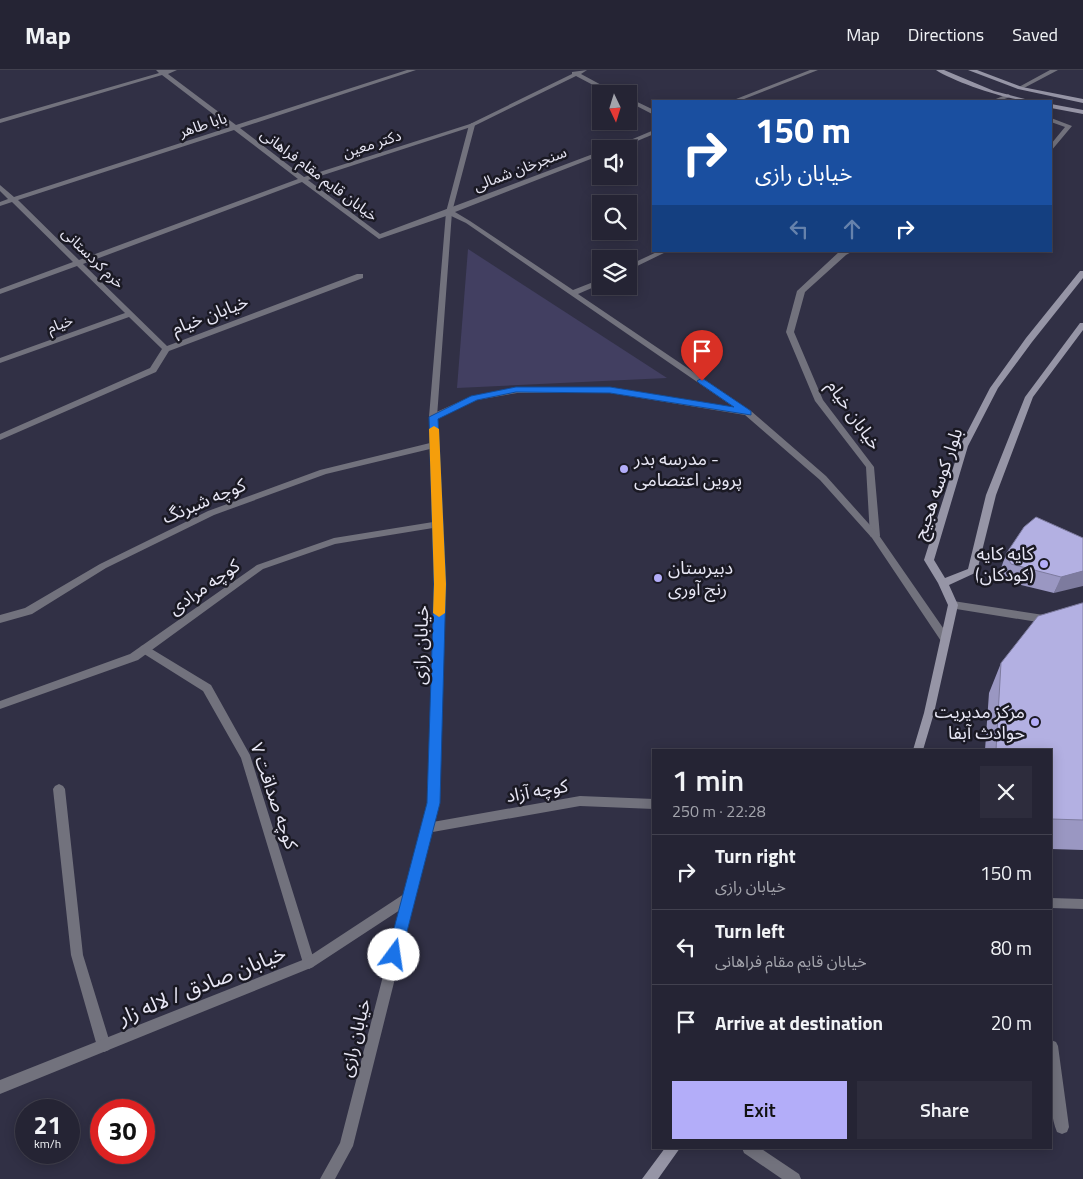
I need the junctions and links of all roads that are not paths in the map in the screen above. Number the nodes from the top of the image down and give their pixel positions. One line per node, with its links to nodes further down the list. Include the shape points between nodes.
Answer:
1 (174, 70): 8 (street)
2 (413, 70): 24 (street, بابا طاهر)
3 (584, 70): 9 (street, دکتر معین)
4 (815, 70): 13 (street)
5 (939, 70): 12 (street)
6 (971, 70): 11 (street)
7 (1056, 70): 11 (street)
8 (161, 72): 22 (street); 24 (street, خیابان قایم مقام فراهانی)
9 (574, 73): 10 (street); 23 (street, دکتر معین)
10 (597, 85)
11 (1020, 88): 16 (street)
12 (1008, 96): 14 (street); 15 (street)
13 (737, 100)
14 (997, 100)
15 (1026, 100)
16 (1083, 101)
17 (638, 105): 19 (street)
18 (1052, 106): 20 (street)
19 (652, 112)
20 (1083, 112)
21 (1052, 120): 27 (street, via 1069,126)
22 (0, 121)
23 (472, 125): 29 (street, دکتر معین); 33 (street, خیابان رازی)
24 (235, 128): 29 (street, خیابان قایم مقام فراهانی); 31 (street, بابا طاهر)
25 (652, 133): 26 (street)
26 (634, 140)
27 (1052, 148)
28 (592, 156): 33 (street, سنجرخان شمالی)
29 (300, 180): 33 (street, خیابان قایم مقام فراهانی, via 379,237); 36 (street, دکتر معین)
30 (0, 186): 31 (street, خرم کردستانی)
31 (14, 200): 32 (street, بابا طاهر); 36 (street, خرم کردستانی)
32 (0, 204)
33 (449, 212): 42 (street); 48 (street, خیابان رازی)
34 (663, 252): 37 (street)
35 (846, 252): 52 (street, خیابان خیام, via 801,290 790,332 820,400 870,467)
36 (78, 263): 41 (street, دکتر معین); 43 (street, خرم کردستانی)
37 (637, 264)
38 (1083, 273): 53 (street, بلوار کوسه هجیج, via 994,388 964,446 929,560)
39 (360, 276): 45 (street, خیابان خیام)
40 (592, 284): 42 (street)
41 (0, 292)
42 (573, 293): 47 (street)
43 (130, 314): 45 (street, خرم کردستانی); 46 (street, خیام)
44 (1083, 325): 53 (street, via 1029,397 991,495 972,571)
45 (166, 349): 49 (street, خیابان خیام, via 153,370)
46 (0, 361)
47 (748, 413): 48 (street, via 610,390 516,390 475,398); 52 (street, via 823,478)
48 (433, 417): 50 (street, خیابان رازی)
49 (0, 437)
50 (434, 445): 51 (street, خیابان رازی); 55 (street, کوچه شبرنگ, via 323,472 211,513 103,566 28,612)
51 (438, 524): 58 (street, کوچه مرادی, via 334,541 260,567); 63 (street, خیابان رازی, via 440,584 433,803)
52 (875, 536): 57 (street)
53 (943, 583): 54 (street, بلوار کوسه هجیج)
54 (953, 605): 56 (street); 57 (street)
55 (0, 619)
56 (1064, 622)
57 (945, 638): 60 (street)
58 (145, 649): 59 (street, کوچه مرادی, via 134,657); 67 (street, کوچه صداقت ۷, via 207,688 246,758)
59 (0, 705)
60 (918, 749)
61 (59, 788): 68 (street, via 77,955)
62 (652, 804): 63 (street, کوچه آزاد, via 580,801)
63 (426, 828): 64 (street, خیابان رازی)
64 (409, 898): 67 (street, خیابان صادق / لاله زار); 74 (street, خیابان رازی, via 346,1146)
65 (1052, 903): 66 (street)
66 (1083, 904)
67 (309, 963): 68 (street, خیابان صادق / لاله زار)
68 (104, 1046): 70 (street, خیابان صادق / لاله زار)
69 (1052, 1053): 71 (street)
70 (0, 1087)
71 (1062, 1127)
72 (672, 1149): 75 (street)
73 (750, 1149): 76 (street)
74 (328, 1179)
75 (649, 1179)
76 (794, 1179)

